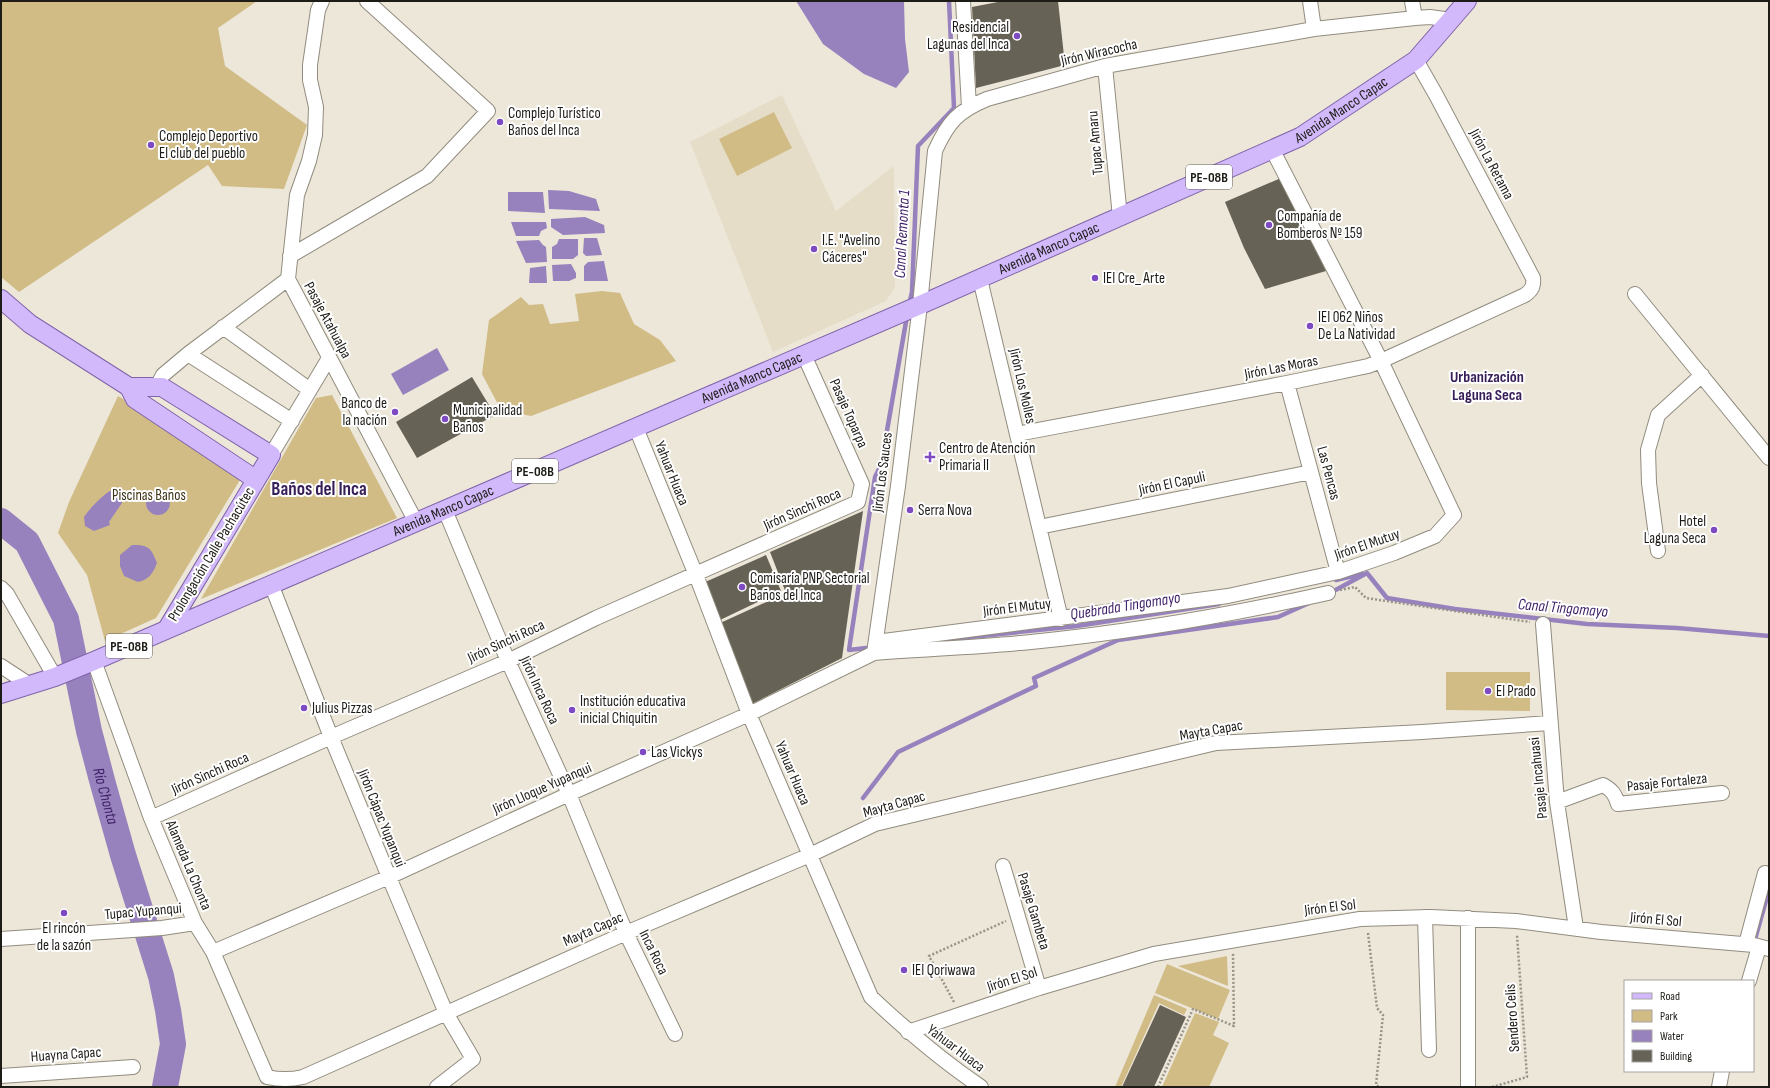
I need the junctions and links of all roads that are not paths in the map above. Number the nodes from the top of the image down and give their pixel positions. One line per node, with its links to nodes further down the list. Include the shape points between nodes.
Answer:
1 (322, 1): 15 (street, Pasaje Atahualpa, via 318,10 310,65 310,80 316,107 315,135 297,195)
2 (368, 1): 15 (street, via 488,111 427,176)
3 (962, 1): 12 (street)
4 (1310, 1): 9 (street)
5 (1412, 1): 7 (street)
6 (1467, 1): 8 (main road, Avenida Manco Capac / PE-08B)
7 (1415, 18): 8 (street, Jirón Wiracocha); 9 (street, Jirón Wiracocha)
8 (1451, 20): 10 (main road, Avenida Manco Capac / PE-08B)
9 (1314, 29): 11 (street, Jirón Wiracocha)
10 (1416, 60): 13 (main road, Avenida Manco Capac / PE-08B, via 1300,136); 18 (street, Jirón La Retama, via 1533,278)
11 (1105, 66): 12 (street, Jirón Wiracocha, via 987,99); 14 (street, Tupac Amaru)
12 (969, 107): 21 (street, Jirón Wiracocha, via 953,120 943,133 935,151)
13 (1272, 149): 14 (main road, Avenida Manco Capac / PE-08B); 26 (street, Jirón El Mutuy)
14 (1120, 217): 16 (main road, Avenida Manco Capac / PE-08B)
15 (290, 256): 17 (street, Pasaje Atahualpa)
16 (980, 278): 21 (main road, Avenida Manco Capac / PE-08B); 34 (street, Jirón Los Molles)
17 (288, 280): 22 (street); 25 (street, Pasaje Atahualpa)
18 (1534, 285): 26 (street, Jirón Las Moras, via 1525,295)
19 (1635, 294): 27 (street)
20 (1, 299): 30 (main road, Prolongación Calle Pachacútec, via 30,324)
21 (912, 309): 24 (main road, Avenida Manco Capac / PE-08B); 52 (street, Jirón Los Sauces, via 898,486)
22 (223, 327): 23 (street); 31 (street)
23 (188, 354): 29 (street, via 163,375); 32 (street)
24 (804, 355): 33 (main road, Avenida Manco Capac / PE-08B); 39 (street, Pasaje Toparpa)
25 (329, 358): 31 (street); 41 (street, Pasaje Atahualpa)
26 (1381, 362): 28 (street, Jirón Las Moras); 44 (street, Jirón El Mutuy, via 1454,516 1435,536)
27 (1702, 375): 36 (street); 43 (street, via 1658,415 1648,450 1649,483)
28 (1287, 383): 34 (street, Jirón Las Moras); 37 (street, Las Pencas)
29 (157, 386): 30 (main road); 35 (main road, via 166,389)
30 (129, 387): 38 (main road, Prolongación Calle Pachacútec, via 135,399)
31 (310, 390): 32 (street)
32 (292, 421): 35 (street)
33 (636, 428): 40 (main road, Avenida Manco Capac / PE-08B); 45 (street, Yahuar Huaca)
34 (1017, 434): 42 (street, Jirón Los Molles)
35 (271, 455): 38 (main road, Prolongación Calle Pachacútec)
36 (1769, 458)
37 (1311, 472): 42 (street, Jirón El Capuli); 44 (street, Las Pencas)
38 (255, 479): 51 (main road, Prolongación Calle Pachacútec)
39 (862, 484): 45 (street, Jirón Sinchi Roca, via 858,502)
40 (445, 510): 41 (main road, Avenida Manco Capac / PE-08B); 54 (street, Jirón Inca Roca)
41 (416, 522): 46 (main road, Avenida Manco Capac / PE-08B)
42 (1039, 527): 49 (street, Jirón Los Molles)
43 (1658, 551)
44 (1338, 572): 49 (street, Jirón El Mutuy, via 1228,596)
45 (696, 575): 54 (street, Jirón Sinchi Roca, via 596,618); 59 (street, Yahuar Huaca)
46 (271, 584): 51 (main road, Avenida Manco Capac / PE-08B); 61 (street, Jirón Cápac Yupanqui)
47 (1, 588): 56 (street)
48 (1328, 593): 52 (street, via 1190,621 1032,642)
49 (1062, 619): 52 (street, Jirón El Mutuy)
50 (1543, 624): 60 (street, Pasaje Incahuasi)
51 (167, 629): 53 (main road, Avenida Manco Capac / PE-08B)
52 (875, 647): 59 (street, Jirón Lloque Yupanqui)
53 (92, 661): 56 (main road, Avenida Manco Capac / PE-08B); 65 (street, Alameda La Chonta)
54 (508, 661): 61 (street, Jirón Sinchi Roca); 63 (street, Jirón Inca Roca)
55 (1, 666): 57 (street)
56 (56, 677): 57 (main road, Avenida Manco Capac / PE-08B)
57 (30, 685): 58 (main road, Avenida Manco Capac / PE-08B)
58 (1, 694)
59 (749, 714): 63 (street, Jirón Lloque Yupanqui); 66 (street, Yahuar Huaca)
60 (1550, 723): 64 (street, Pasaje Incahuasi); 66 (street, Mayta Capac, via 1216,744 875,824)
61 (331, 737): 65 (street, Jirón Sinchi Roca); 69 (street, Jirón Cápac Yupanqui)
62 (1722, 793): 64 (street, Pasaje Fortaleza, via 1618,804 1616,796 1603,785)
63 (569, 794): 69 (street, Jirón Lloque Yupanqui); 74 (street, Inca Roca)
64 (1557, 802): 73 (street, Pasaje Incahuasi)
65 (151, 818): 72 (street, Alameda La Chonta)
66 (810, 855): 74 (street, Mayta Capac); 81 (street, Yahuar Huaca, via 871,997)
67 (1003, 866): 79 (street, Pasaje Gambeta)
68 (1765, 873): 76 (street)
69 (388, 877): 77 (street, Jirón Lloque Yupanqui); 80 (street, Jirón Cápac Yupanqui)
70 (1425, 917): 71 (street, Jirón El Sol); 79 (street, Jirón El Sol, via 1360,919 1154,954); 83 (street)
71 (1468, 918): 73 (street, Jirón El Sol); 90 (street)
72 (195, 923): 75 (street, Tupac Yupanqui, via 162,928); 77 (street, Alameda La Chonta)
73 (1576, 928): 76 (street, Jirón El Sol)
74 (626, 933): 80 (street, Mayta Capac); 82 (street, Inca Roca)
75 (1, 938)
76 (1758, 947): 78 (street)
77 (213, 952): 87 (street, Alameda La Chonta)
78 (1749, 980)
79 (1039, 988): 81 (street, Jirón El Sol)
80 (446, 1013): 87 (street, Mayta Capac, via 303,1077 292,1080); 88 (street, Jirón Cápac Yupanqui, via 473,1059)
81 (908, 1032): 89 (street, Yahuar Huaca, via 951,1067)
82 (675, 1034)
83 (1429, 1050)
84 (133, 1067): 86 (street, Huayna Capac)
85 (1722, 1072): 91 (street)
86 (1, 1076)
87 (267, 1077)
88 (437, 1087)
89 (981, 1087)
90 (1468, 1087)
91 (1720, 1087)

